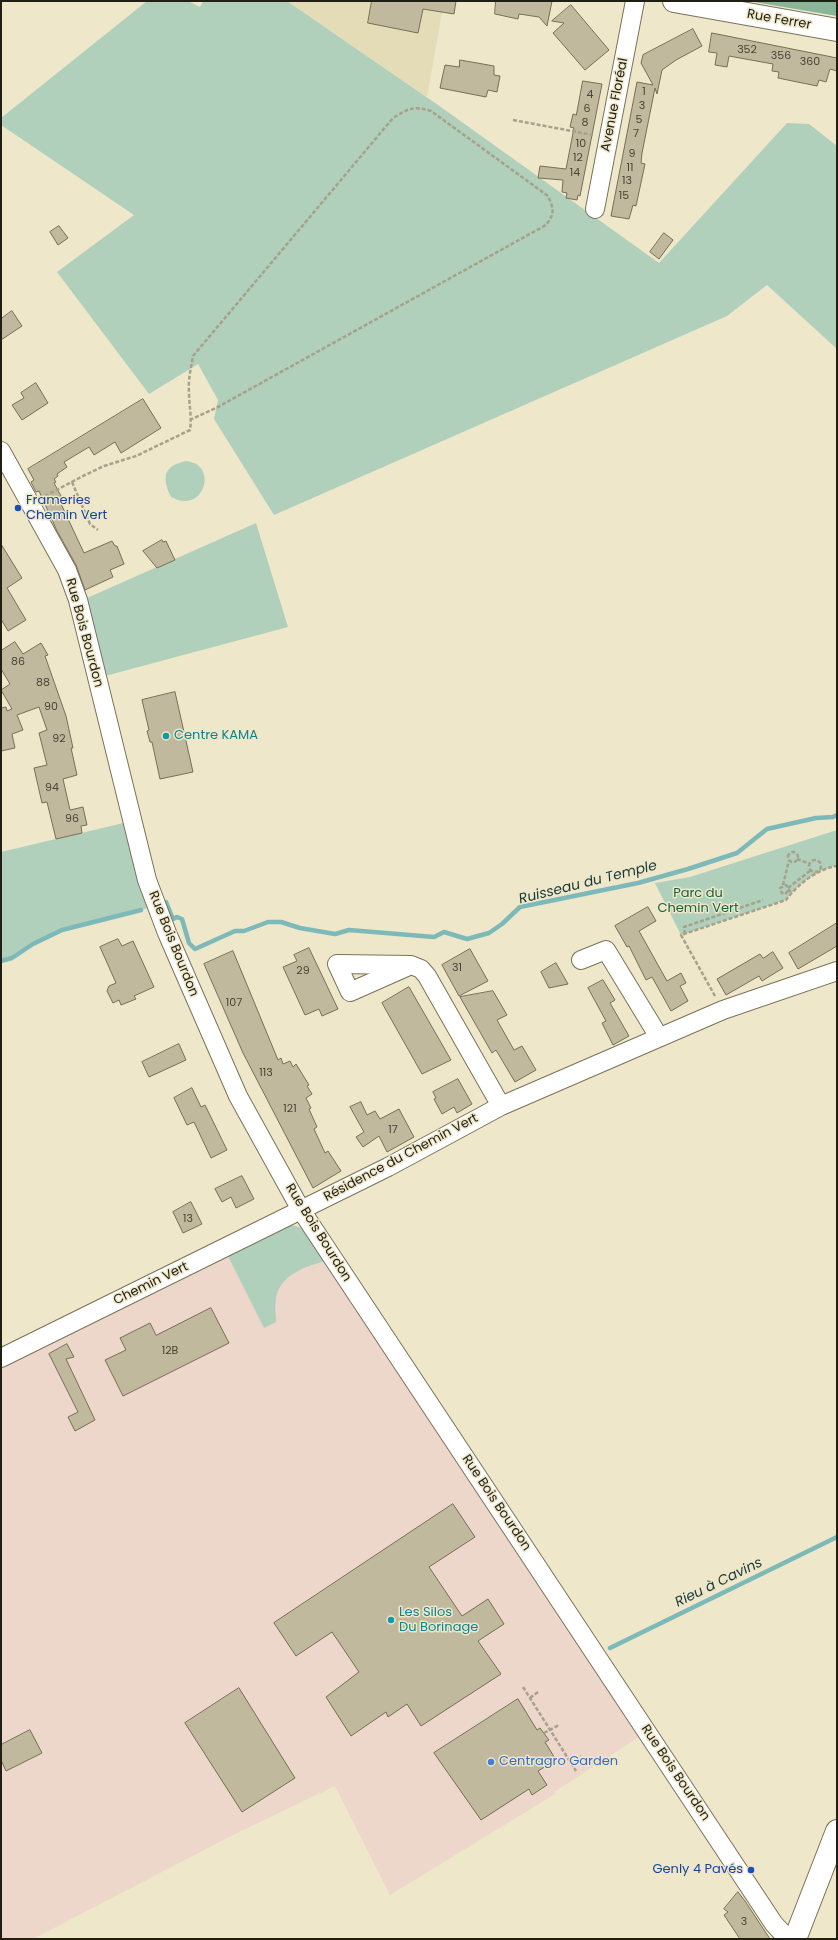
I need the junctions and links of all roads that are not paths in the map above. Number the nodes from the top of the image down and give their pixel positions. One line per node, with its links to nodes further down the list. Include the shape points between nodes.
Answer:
1 (636, 1): 4 (street, Avenue Floréal)
2 (674, 1): 3 (main road, Rue Ferrer)
3 (837, 30)
4 (595, 209)
5 (1, 451): 11 (street, Rue Bois Bourdon, via 67,570 78,600 146,880 238,1096)
6 (581, 960): 9 (street, via 606,950)
7 (411, 965): 10 (street, via 427,976)
8 (837, 970): 9 (street, Résidence du Chemin Vert, via 723,1010)
9 (660, 1037): 10 (street, Résidence du Chemin Vert)
10 (501, 1106): 11 (street, Résidence du Chemin Vert)
11 (301, 1210): 12 (street, Chemin Vert); 14 (street, Rue Bois Bourdon, via 774,1924)
12 (1, 1358)
13 (837, 1831): 15 (main road)
14 (788, 1939)
15 (795, 1939)

